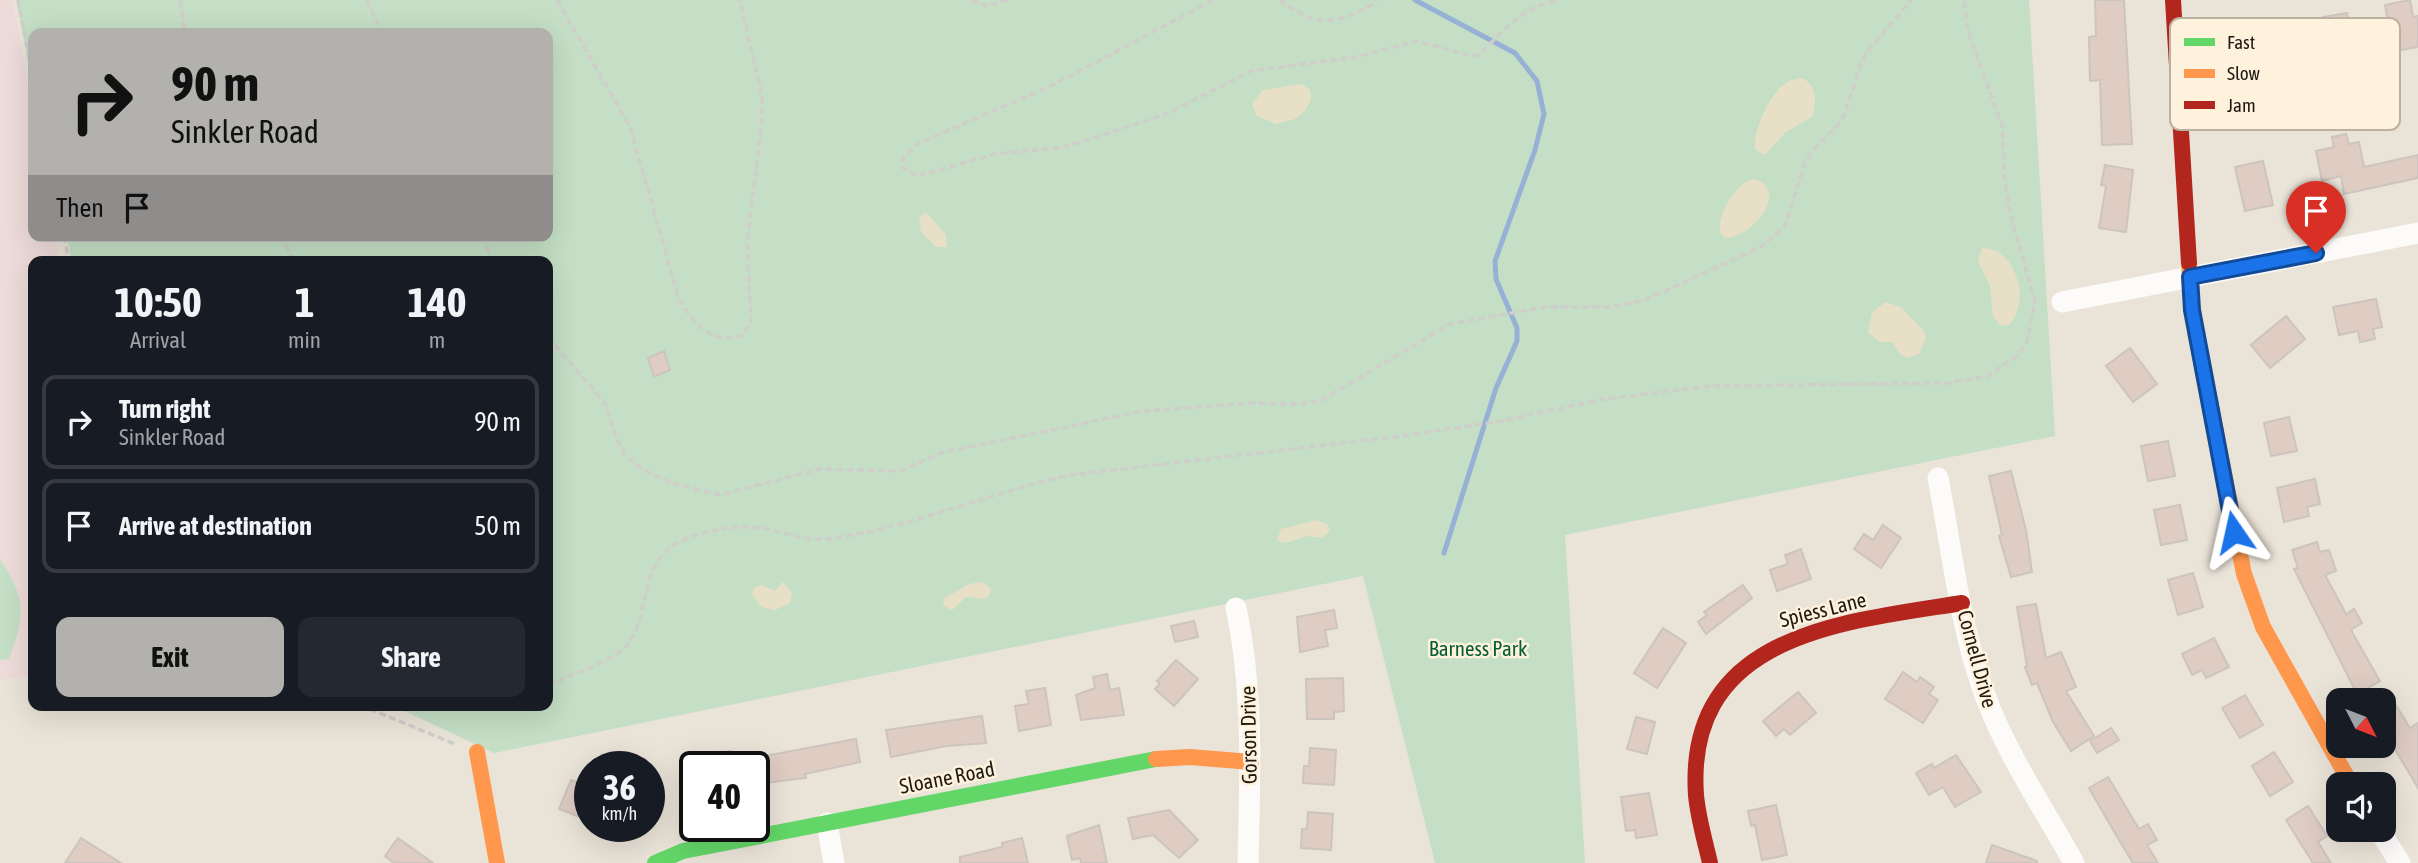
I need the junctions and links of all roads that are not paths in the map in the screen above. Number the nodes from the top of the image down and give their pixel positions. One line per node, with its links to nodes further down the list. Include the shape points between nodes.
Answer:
1 (2173, 0): 2 (street)
2 (2174, 18)
3 (2181, 130): 5 (street)
4 (2418, 233): 5 (street)
5 (2190, 277): 6 (street); 12 (street, via 2199,349 2248,587 2275,652)
6 (2062, 302)
7 (1938, 478): 8 (street, Cornell Drive)
8 (1962, 603): 19 (street, Spiess Lane, via 1804,632 1762,651 1734,676 1708,715 1696,760 1698,811); 20 (street, Cornell Drive, via 1993,717)
9 (1236, 608): 11 (street, Gorson Drive, via 1249,676)
10 (477, 751): 15 (street)
11 (1251, 762): 13 (street, Sloane Road, via 1191,757 1153,760); 18 (street, Gorson Drive)
12 (2344, 772)
13 (827, 822): 16 (street, Sloane Road, via 683,851); 17 (street)
14 (2387, 842): 21 (street)
15 (497, 863)
16 (655, 863)
17 (834, 863)
18 (1248, 863)
19 (1710, 863)
20 (2074, 863)
21 (2400, 863)

